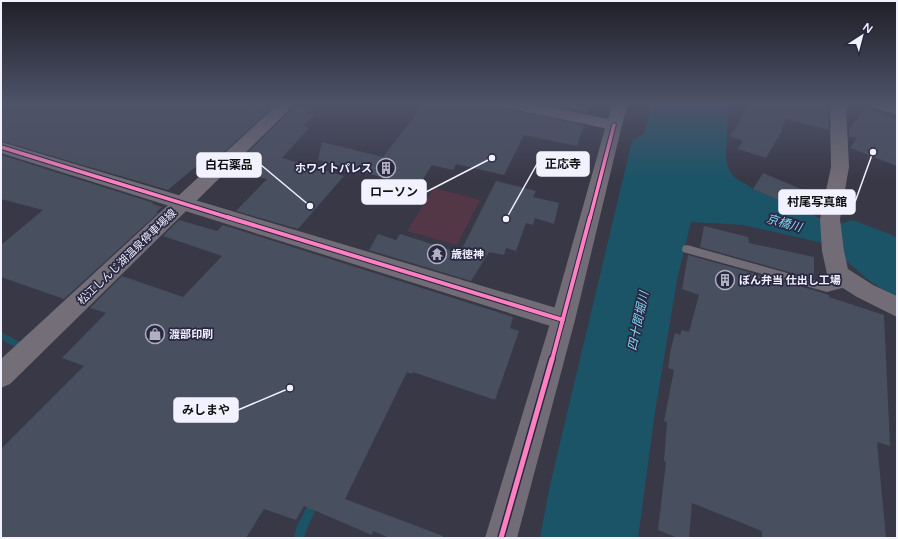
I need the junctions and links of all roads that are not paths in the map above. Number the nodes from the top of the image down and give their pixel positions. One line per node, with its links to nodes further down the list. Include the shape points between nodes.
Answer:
1 (261, 129): 5 (main road, 松江しんじ湖温泉停車場線)
2 (613, 129): 9 (street)
3 (839, 129): 7 (street, via 840,167 830,220 838,274)
4 (1, 146): 5 (street)
5 (183, 203): 9 (street); 10 (main road, 松江しんじ湖温泉停車場線)
6 (687, 249): 7 (lane, via 827,288)
7 (849, 282): 8 (street)
8 (897, 307)
9 (562, 320): 11 (street)
10 (1, 376)
11 (501, 538)

